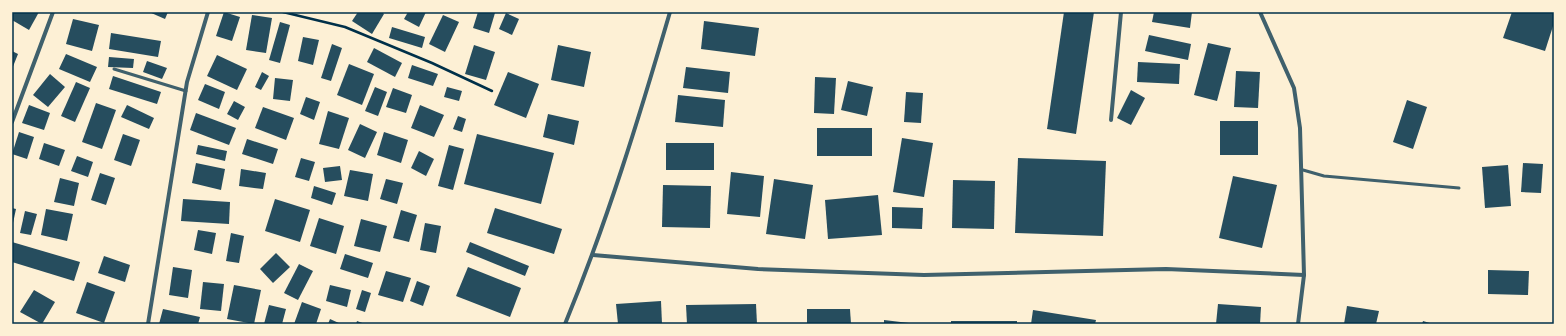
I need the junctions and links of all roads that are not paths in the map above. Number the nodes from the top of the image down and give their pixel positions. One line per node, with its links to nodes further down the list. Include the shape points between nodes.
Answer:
1 (53, 12): 9 (street)
2 (208, 12): 7 (street)
3 (670, 12): 12 (street, via 641,111)
4 (1122, 12): 8 (street)
5 (1260, 12): 10 (street, via 1294,88)
6 (114, 69): 7 (lane)
7 (186, 91): 14 (street)
8 (1111, 120)
9 (12, 122)
10 (1303, 170): 11 (lane, via 1324,176); 13 (street)
11 (1459, 188)
12 (593, 255): 13 (street, via 758,269 924,275 1166,269); 15 (street)
13 (1304, 275): 16 (street)
14 (148, 324)
15 (565, 324)
16 (1298, 324)

